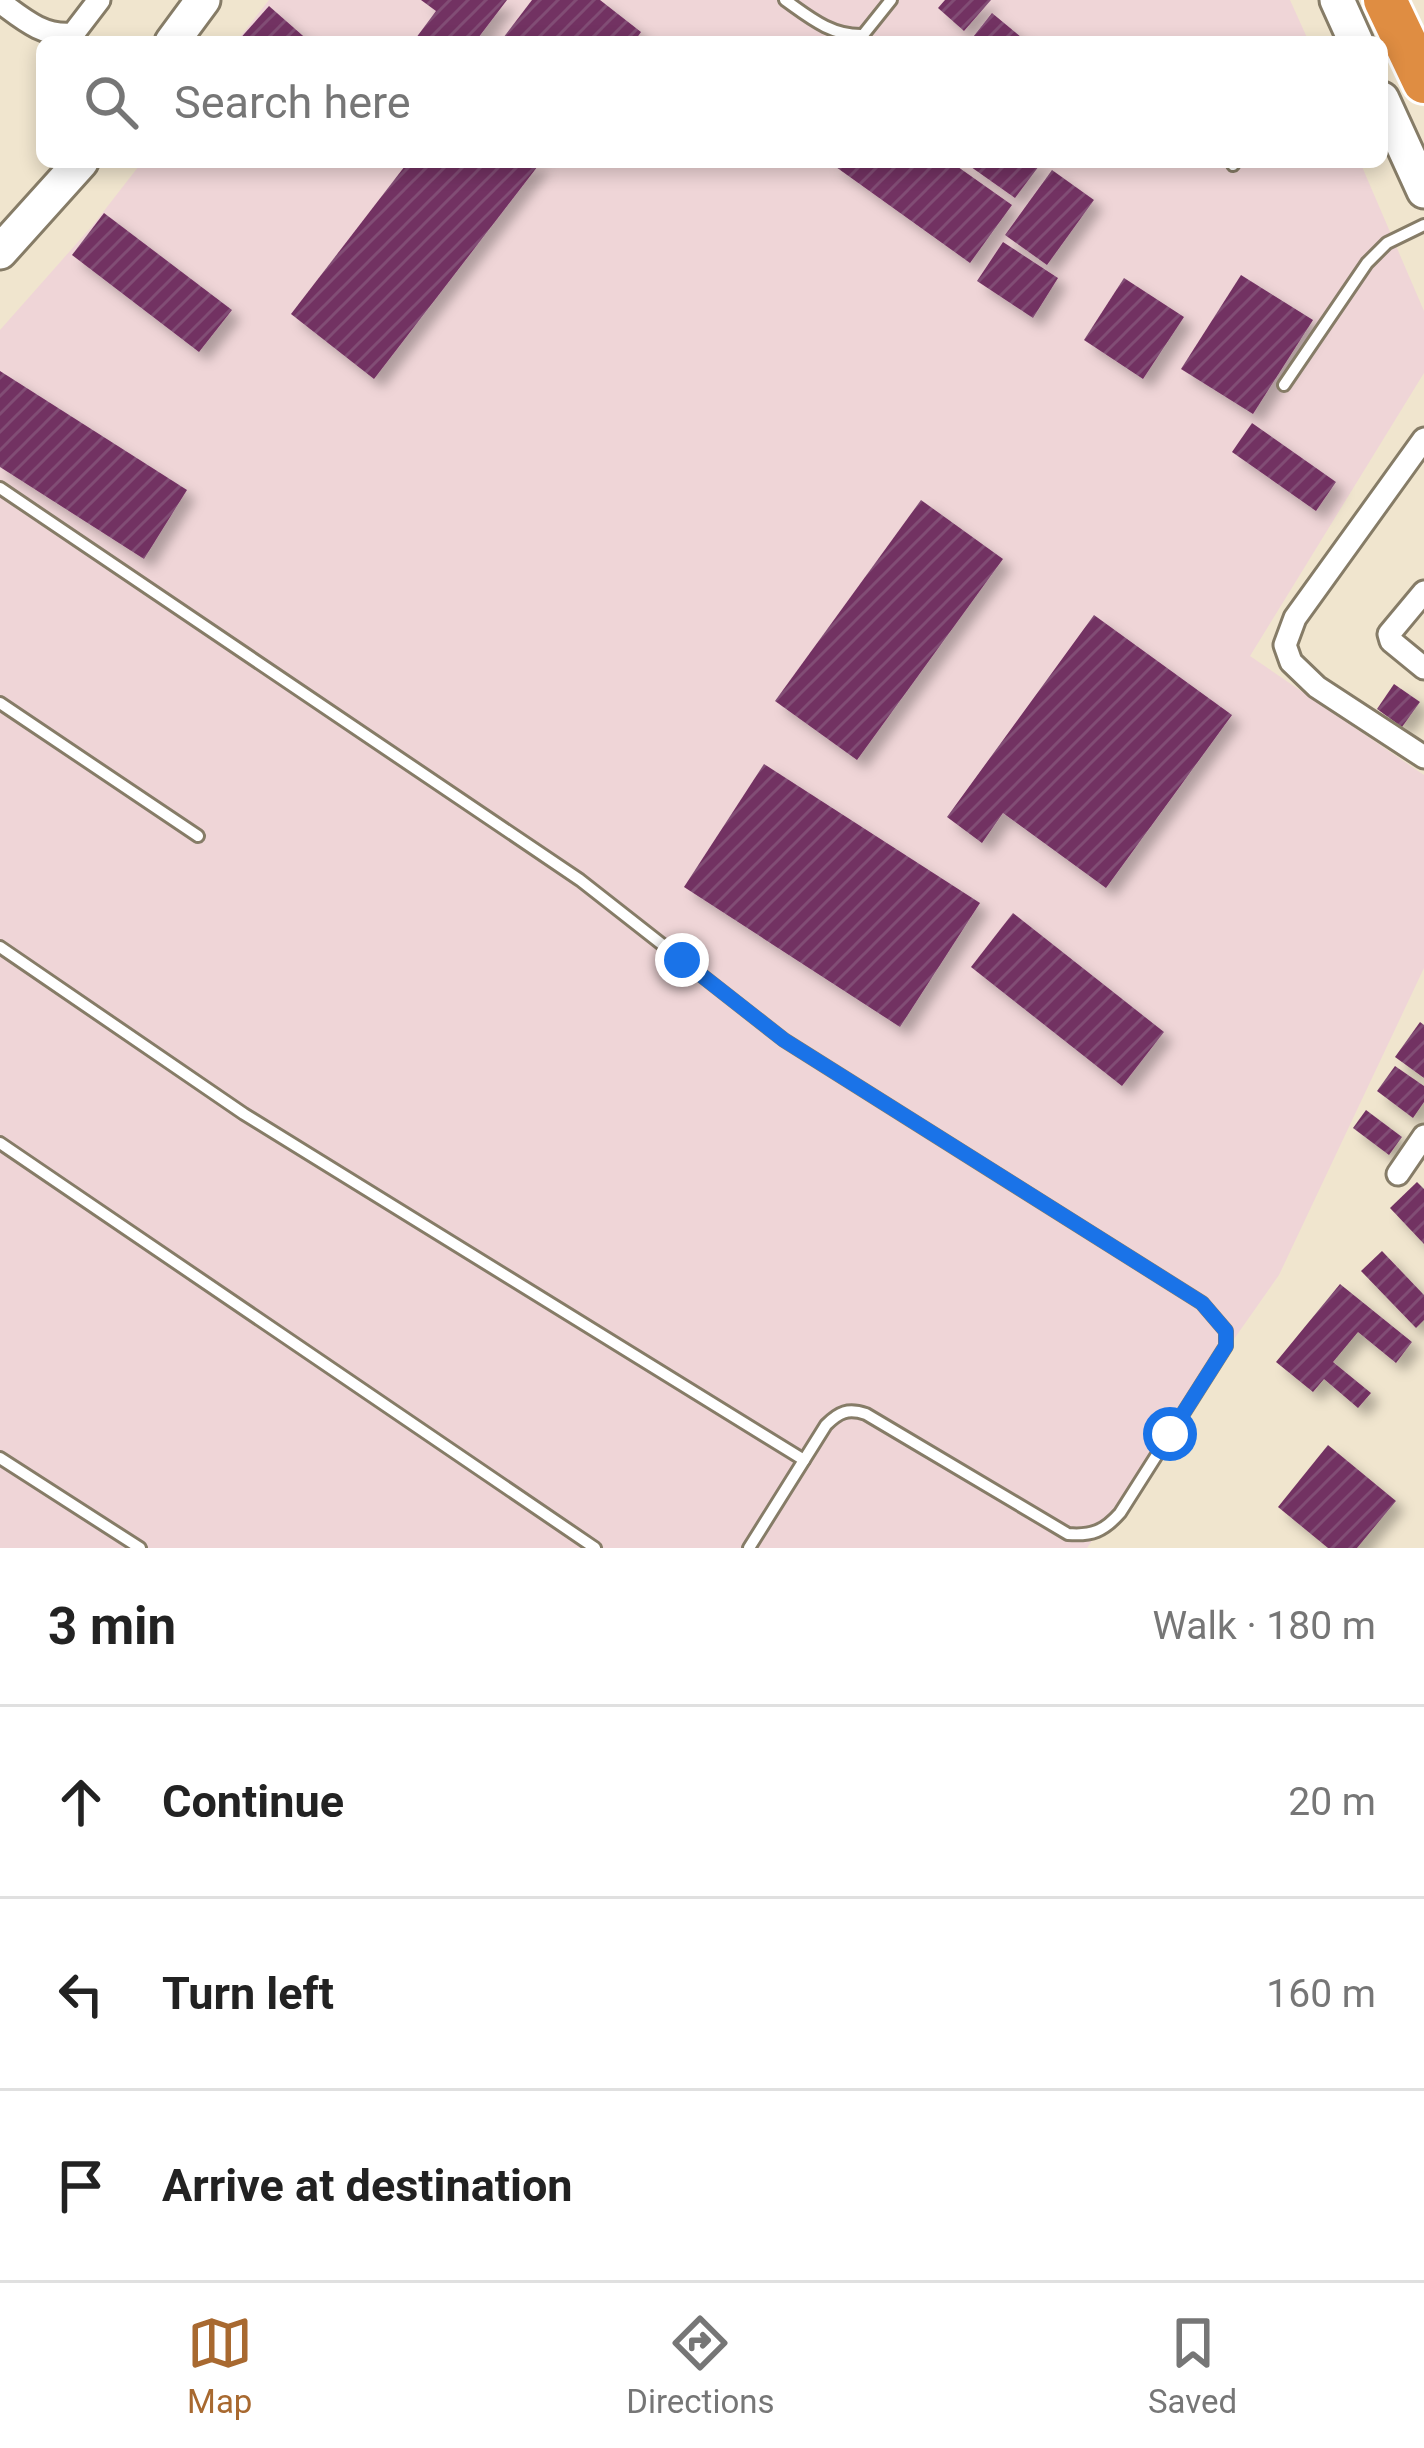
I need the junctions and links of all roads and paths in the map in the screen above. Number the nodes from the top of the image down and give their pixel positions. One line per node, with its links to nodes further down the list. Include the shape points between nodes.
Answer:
1 (100, 0): 7 (street, via 73,34 55,35)
2 (203, 0): 8 (street)
3 (785, 0): 4 (lane, via 850,35 862,34)
4 (891, 0)
5 (1337, 0): 9 (street)
6 (1385, 0): 10 (highway)
7 (0, 2)
8 (176, 36)
9 (1352, 36)
10 (1424, 82)
11 (1388, 112): 13 (street)
12 (75, 168): 15 (street)
13 (1424, 191)
14 (1424, 225): 16 (lane, via 1367,263)
15 (2, 245)
16 (1284, 385)
17 (1424, 440): 22 (street, via 1295,618 1285,645 1317,686)
18 (0, 488): 29 (lane, via 580,880 784,1040 1202,1303 1226,1331 1226,1346 1105,1530 1068,1534 854,1410 826,1425)
19 (1424, 592): 20 (street, via 1389,634)
20 (1424, 668)
21 (0, 703): 23 (lane)
22 (1424, 757)
23 (198, 836)
24 (0, 946): 29 (lane, via 244,1114)
25 (1424, 1136): 27 (street)
26 (0, 1143): 31 (lane)
27 (1398, 1174)
28 (0, 1458): 30 (lane)
29 (804, 1460): 32 (lane)
30 (140, 1548)
31 (595, 1548)
32 (749, 1548)

